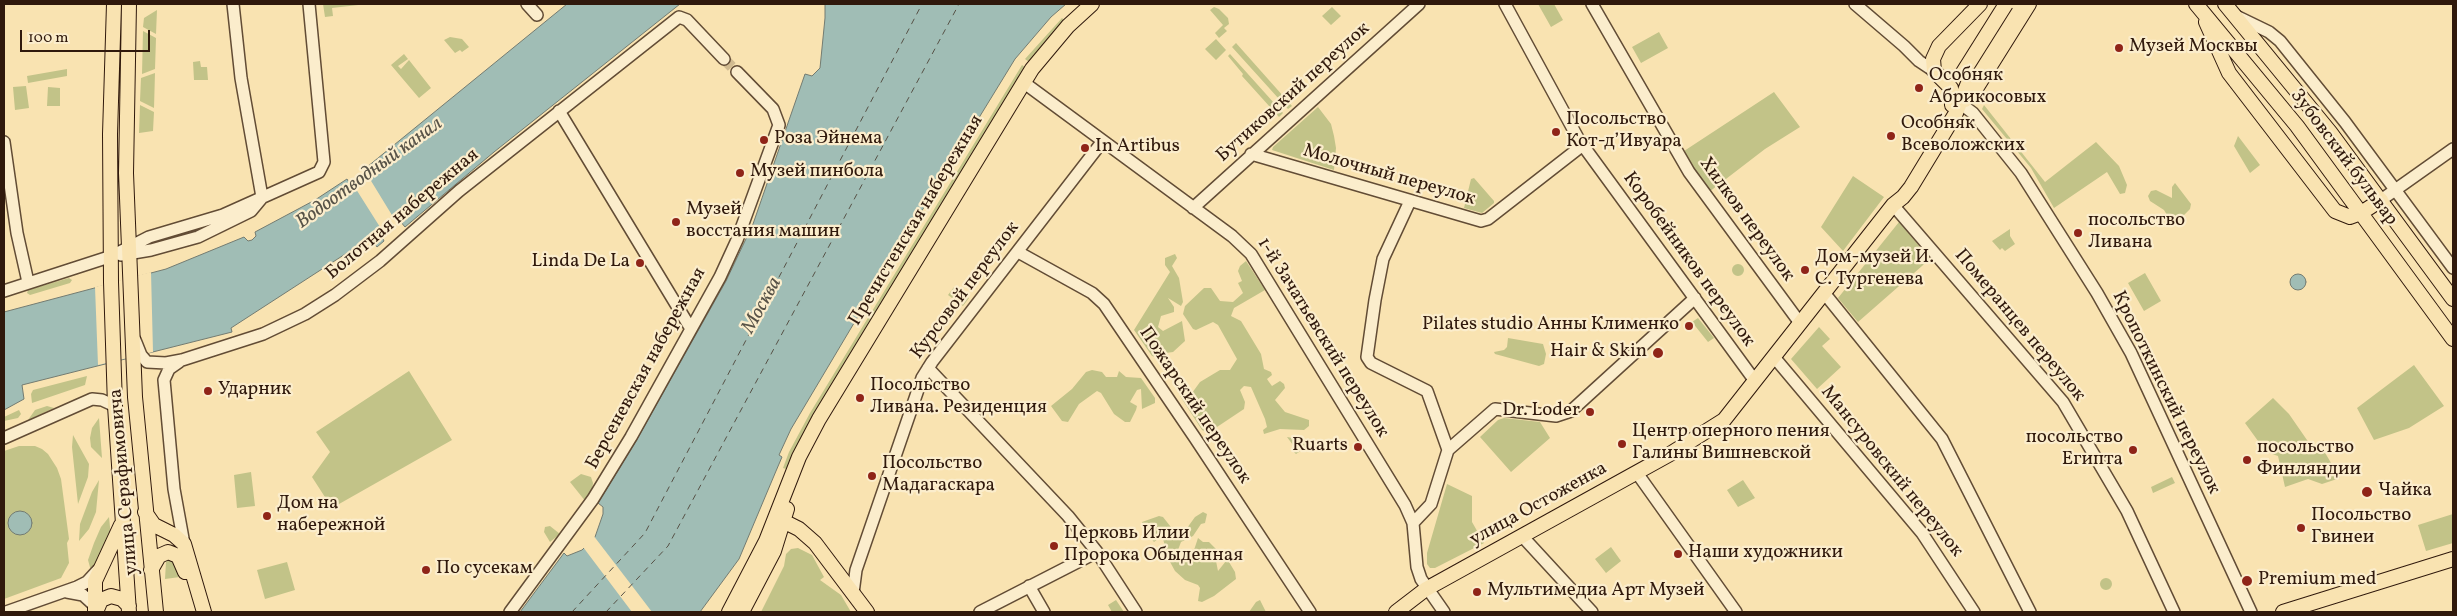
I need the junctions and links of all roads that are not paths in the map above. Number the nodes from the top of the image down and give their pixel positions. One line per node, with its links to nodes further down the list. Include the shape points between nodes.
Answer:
1 (114, 4): 42 (main road, улица Серафимовича, via 110,134)
2 (233, 4): 34 (street, via 240,70)
3 (309, 4): 34 (street, via 323,167 316,174)
4 (527, 4): 17 (street)
5 (1092, 4): 25 (main road, Пречистенская набережная, via 1049,48)
6 (1419, 4): 32 (street, Бутиковский переулок)
7 (1505, 4): 30 (street, Коробейников переулок)
8 (1592, 4): 49 (street, Хилков переулок, via 1688,172)
9 (1854, 4): 19 (street)
10 (1980, 4): 20 (main road)
11 (2006, 4): 24 (main road, bridge)
12 (2016, 4): 24 (main road)
13 (2029, 4): 26 (main road, via 1976,86)
14 (2225, 4): 18 (main road, Зубовский бульвар)
15 (2197, 5): 39 (main road, Зубовский бульвар, via 2298,126); 39 (main road, via 2229,73 2335,211 2345,217)
16 (130, 6): 40 (main road, улица Серафимовича, via 126,137)
17 (537, 15)
18 (2236, 16): 33 (street, via 2280,41); 35 (main road, Зубовский бульвар)
19 (1904, 46): 20 (street, via 1921,53); 22 (street)
20 (1940, 49): 22 (main road); 24 (main road, via 1942,73 1952,77)
21 (724, 58): 27 (street, Болотная набережная, via 687,20 679,17)
22 (1934, 71): 26 (main road, via 1951,88)
23 (737, 72): 50 (street, Берсеневская набережная, via 773,108 779,125 737,240)
24 (1966, 76): 26 (main road, улица Остоженка)
25 (1023, 82): 29 (street, 1-й Зачатьевский переулок); 63 (main road, Пречистенская набережная, via 808,438)
26 (1956, 104): 37 (main road, улица Остоженка, via 1910,187); 96 (street, Кропоткинский переулок, via 1972,112 2021,173 2097,293 2130,353)
27 (559, 111): 50 (street); 54 (street, Болотная набережная, via 354,281 305,314 263,334)
28 (4, 142): 44 (street)
29 (1102, 142): 38 (street, 1-й Зачатьевский переулок); 41 (street, Курсовой переулок)
30 (1582, 145): 36 (street, Молочный переулок, via 1485,220); 47 (street, Коробейников переулок)
31 (2453, 149): 33 (street)
32 (1251, 154): 36 (street, Молочный переулок); 38 (street, Бутиковский переулок)
33 (2396, 190): 35 (street); 43 (street)
34 (262, 198): 40 (street, via 251,211 198,237)
35 (2381, 200): 39 (main road); 48 (main road, Зубовский бульвар)
36 (1410, 201): 59 (street, via 1383,259 1367,356 1371,363 1427,391)
37 (1893, 205): 46 (main road, улица Остоженка); 95 (street, Померанцев переулок, via 2063,402 2127,511)
38 (1193, 208): 64 (street, 1-й Зачатьевский переулок, via 1242,244 1261,268 1406,505)
39 (2361, 213): 51 (main road, Зубовский бульвар)
40 (130, 250): 42 (street); 52 (main road, улица Серафимовича)
41 (1018, 252): 55 (street, Курсовой переулок); 88 (street, Пожарский переулок, via 1092,293 1104,304)
42 (112, 256): 44 (street); 57 (main road, улица Серафимовича)
43 (2453, 268)
44 (28, 282): 45 (street)
45 (4, 291)
46 (1825, 294): 49 (main road, улица Остоженка); 94 (street, via 1942,439)
47 (1695, 298): 56 (street, Коробейников переулок); 59 (street, via 1571,411 1556,416 1496,409)
48 (2453, 299)
49 (1800, 323): 53 (main road, улица Остоженка)
50 (691, 329): 81 (street, Берсеневская набережная, via 593,499)
51 (2453, 339)
52 (138, 356): 54 (street, Болотная набережная, via 151,364); 61 (main road, улица Серафимовича, via 134,397)
53 (1774, 357): 56 (main road, улица Остоженка); 93 (street, Мансуровский переулок, via 1922,533)
54 (182, 360): 66 (street, via 169,369 164,380 174,489)
55 (928, 368): 67 (street, via 1068,516); 74 (street, Курсовой переулок, via 856,570)
56 (1755, 380): 60 (main road, улица Остоженка, via 1717,426)
57 (116, 406): 58 (street, via 92,399); 62 (main road, улица Серафимовича)
58 (4, 438)
59 (1448, 450): 64 (street, via 1431,504)
60 (1636, 473): 65 (main road, улица Остоженка); 92 (street)
61 (145, 512): 66 (main road, via 154,525 179,537); 70 (main road, улица Серафимовича)
62 (123, 517): 69 (main road, via 114,544); 76 (main road, улица Серафимовича)
63 (780, 519): 74 (main road, via 799,528 815,543); 82 (main road, Пречистенская набережная); 83 (main road, Пречистенская набережная, via 771,558)
64 (1413, 523): 72 (street, 1-й Зачатьевский переулок, via 1417,567)
65 (1522, 536): 72 (main road, улица Остоженка); 91 (street)
66 (184, 544): 80 (main road)
67 (1097, 552): 71 (street); 87 (street)
68 (2453, 559): 97 (main road)
69 (99, 568): 73 (street, via 87,582); 77 (main road, via 94,588)
70 (151, 570): 75 (main road, улица Серафимовича); 79 (main road, via 159,556 168,552 178,556)
71 (1028, 586): 85 (street); 86 (street)
72 (1426, 589): 89 (main road, улица Остоженка); 90 (street, 1-й Зачатьевский переулок)
73 (66, 591): 77 (street, via 83,595); 78 (street)
74 (853, 593): 84 (main road)
75 (155, 608)
76 (129, 609): 77 (main road, via 122,599 111,596 101,600)
77 (95, 610)
78 (6, 612)
79 (195, 612)
80 (204, 612)
81 (510, 612)
82 (728, 612)
83 (742, 612)
84 (867, 612)
85 (980, 612)
86 (1044, 612)
87 (1136, 612)
88 (1310, 612)
89 (1396, 612)
90 (1444, 612)
91 (1592, 612)
92 (1736, 612)
93 (1974, 612)
94 (2030, 612)
95 (2174, 612)
96 (2250, 612)
97 (2283, 612)

